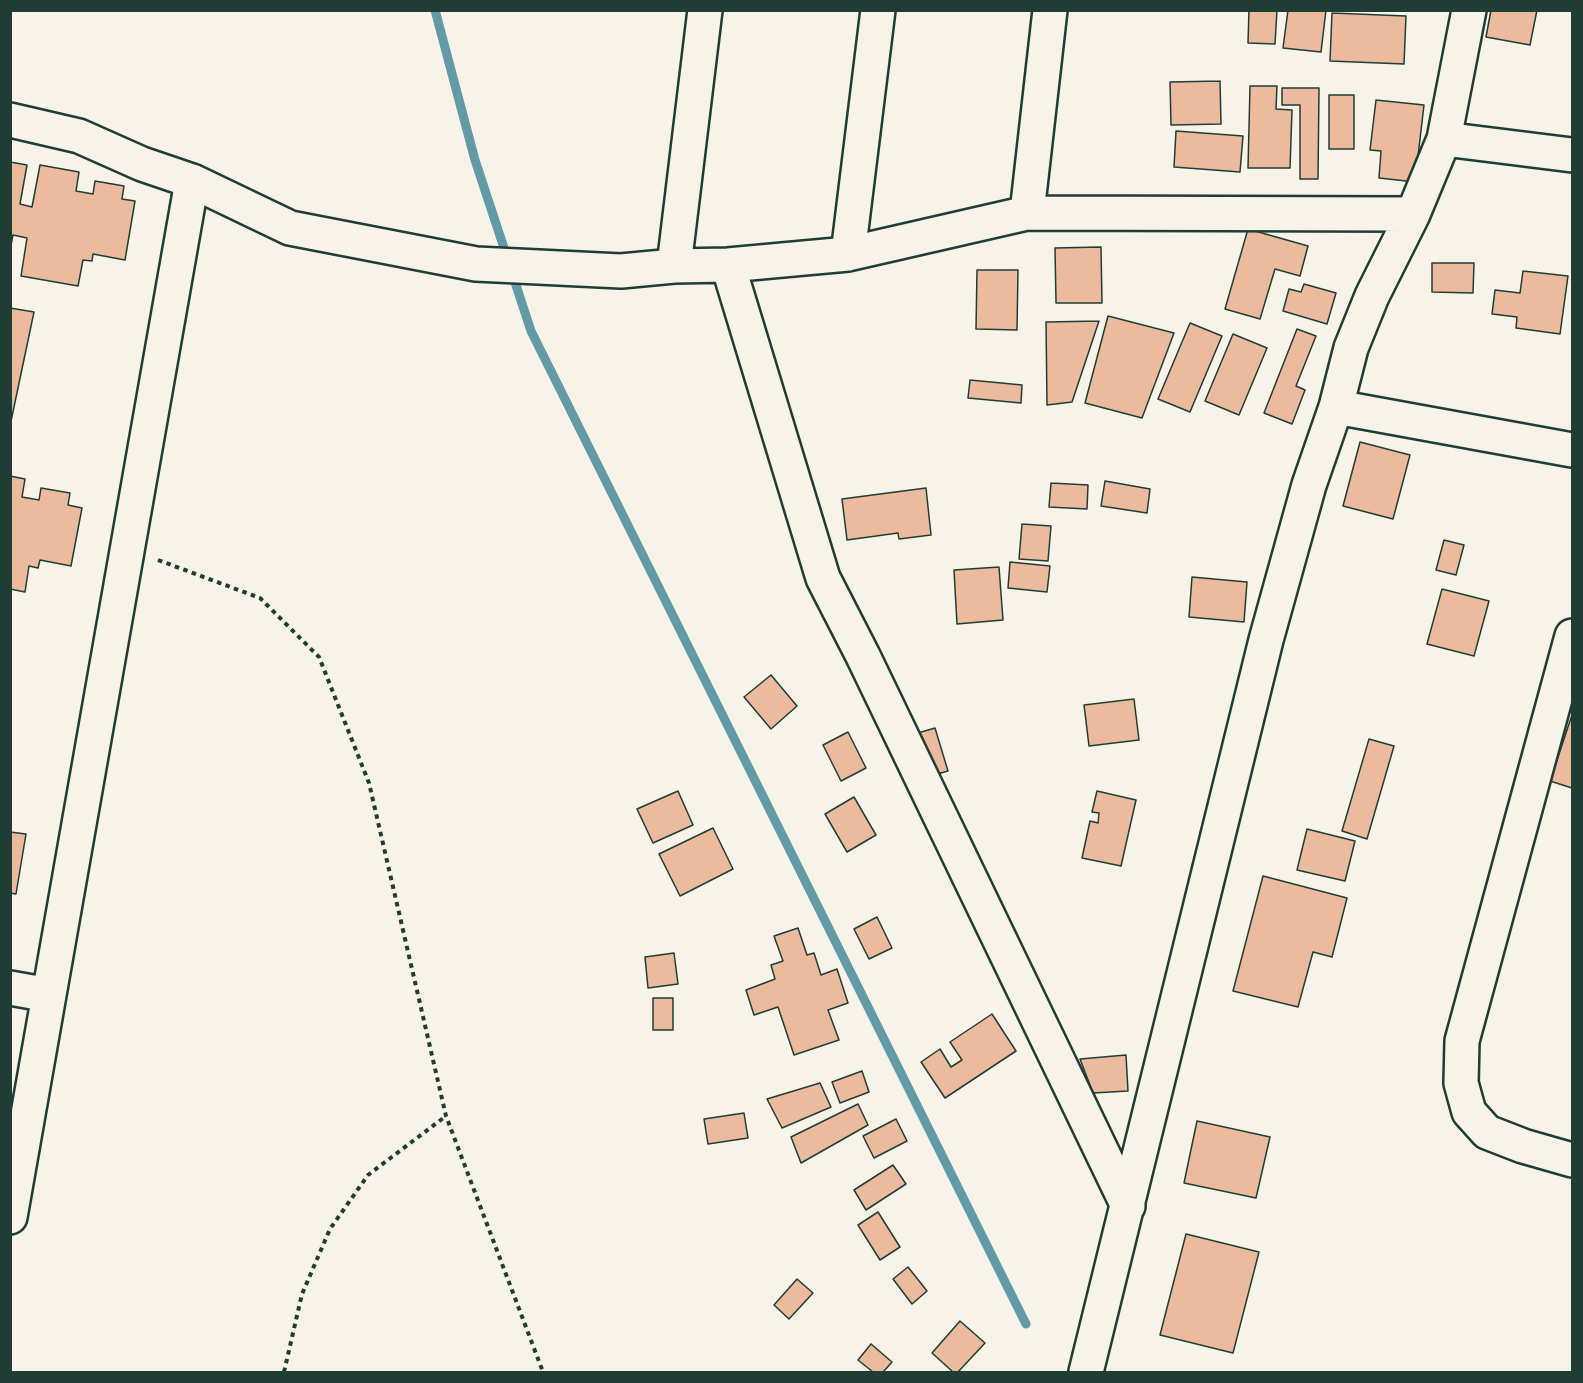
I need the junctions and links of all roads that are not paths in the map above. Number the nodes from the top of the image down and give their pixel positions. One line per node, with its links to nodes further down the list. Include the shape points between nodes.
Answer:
1 (705, 10): 13 (street)
2 (878, 10): 11 (street)
3 (1050, 10): 9 (street)
4 (1469, 10): 6 (street)
5 (10, 120): 8 (street, via 79,136)
6 (1444, 140): 7 (street); 10 (street)
7 (1572, 155)
8 (192, 181): 13 (street, via 290,228 476,264 621,271); 18 (street)
9 (1027, 213): 10 (street); 11 (street)
10 (1413, 214): 14 (street, via 1351,348)
11 (848, 254): 12 (street)
12 (728, 265): 13 (street); 20 (street, via 823,578)
13 (674, 266)
14 (1336, 407): 15 (street); 20 (street, via 1266,640)
15 (1572, 450)
16 (1572, 636): 19 (street, via 1462,1041 1461,1083 1469,1112 1487,1132)
17 (10, 988): 18 (street)
18 (49, 995): 21 (street)
19 (1572, 1160)
20 (1128, 1206): 22 (street)
21 (10, 1217)
22 (1086, 1372)

